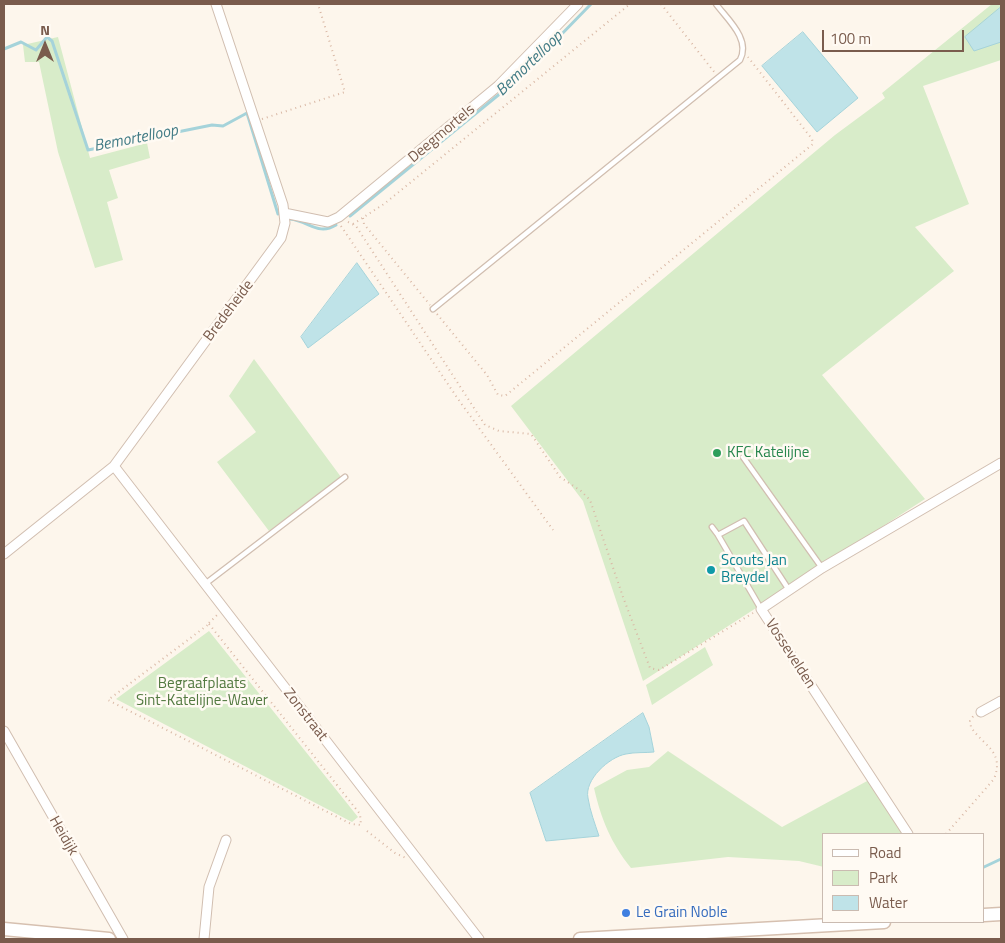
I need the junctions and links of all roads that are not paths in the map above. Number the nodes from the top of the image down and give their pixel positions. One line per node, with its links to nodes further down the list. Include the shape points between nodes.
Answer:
1 (216, 4): 4 (street, Bredeheide)
2 (578, 4): 4 (street, Deegmortels, via 498,86 336,218 328,222)
3 (716, 4): 5 (lane, via 739,34 743,51 740,60)
4 (284, 213): 8 (street, Bredeheide, via 281,238 263,265)
5 (433, 309)
6 (743, 457): 13 (lane)
7 (1001, 463): 13 (street, Vossevelden)
8 (114, 466): 12 (street, Bredeheide); 14 (street, Zonstraat)
9 (345, 477): 14 (lane)
10 (712, 527): 11 (lane)
11 (718, 535): 15 (lane, via 744,521); 16 (lane)
12 (4, 554)
13 (822, 568): 15 (street, Vossevelden)
14 (204, 584): 29 (street, Zonstraat)
15 (789, 590): 16 (street, Vossevelden)
16 (761, 609): 20 (street, Vossevelden)
17 (1001, 701): 18 (street)
18 (981, 712)
19 (4, 732): 27 (street, Heidijk)
20 (907, 833)
21 (226, 840): 28 (street, via 209,887)
22 (1001, 914): 23 (street)
23 (985, 915)
24 (866, 923): 30 (street)
25 (5, 933): 26 (street)
26 (109, 939)
27 (123, 939)
28 (204, 939)
29 (479, 939)
30 (580, 939)

